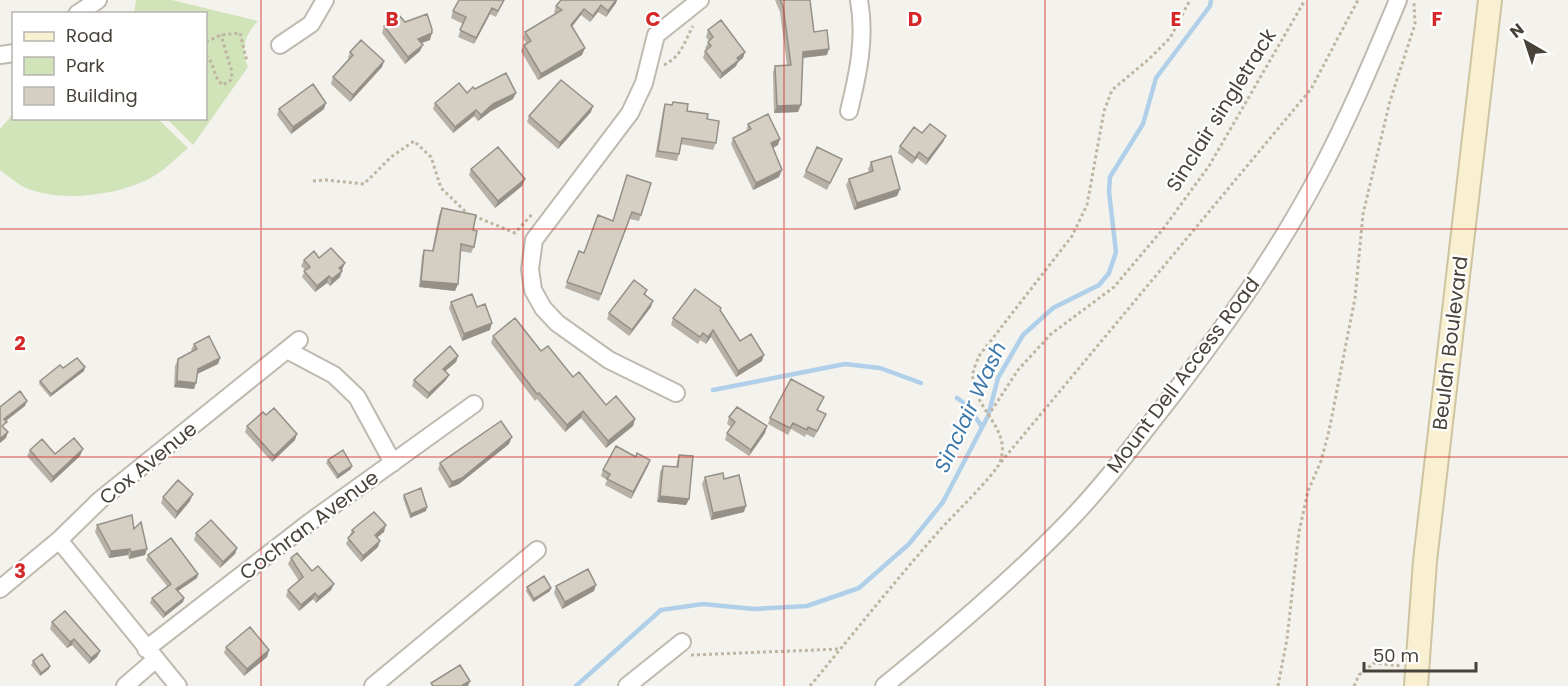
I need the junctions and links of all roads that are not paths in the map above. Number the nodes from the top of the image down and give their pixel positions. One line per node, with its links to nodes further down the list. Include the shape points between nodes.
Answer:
1 (98, 0): 7 (street)
2 (325, 0): 8 (street, via 311,24)
3 (700, 0): 10 (street, via 656,35 644,83 630,113 534,240 530,269 532,290 557,322 609,360)
4 (859, 0): 9 (street, via 863,23 860,67)
5 (1398, 0): 23 (street, Mount Dell Access Road, via 1321,171 1260,274 1216,338 1136,442 1062,528 983,605)
6 (1490, 0): 18 (main road, Beulah Boulevard, via 1425,561)
7 (80, 12)
8 (280, 45)
9 (849, 111)
10 (676, 393)
11 (474, 404): 12 (street, Cochran Avenue)
12 (393, 463): 13 (street, Cox Avenue, via 357,397 293,345 100,500); 17 (street, Cochran Avenue, via 310,522)
13 (59, 540): 15 (street, Cox Avenue); 17 (street)
14 (537, 550): 21 (street)
15 (0, 590)
16 (682, 642): 22 (street)
17 (151, 655): 19 (street, Cochran Avenue); 20 (street)
18 (1417, 677)
19 (125, 686)
20 (178, 686)
21 (373, 686)
22 (627, 686)
23 (884, 686)

